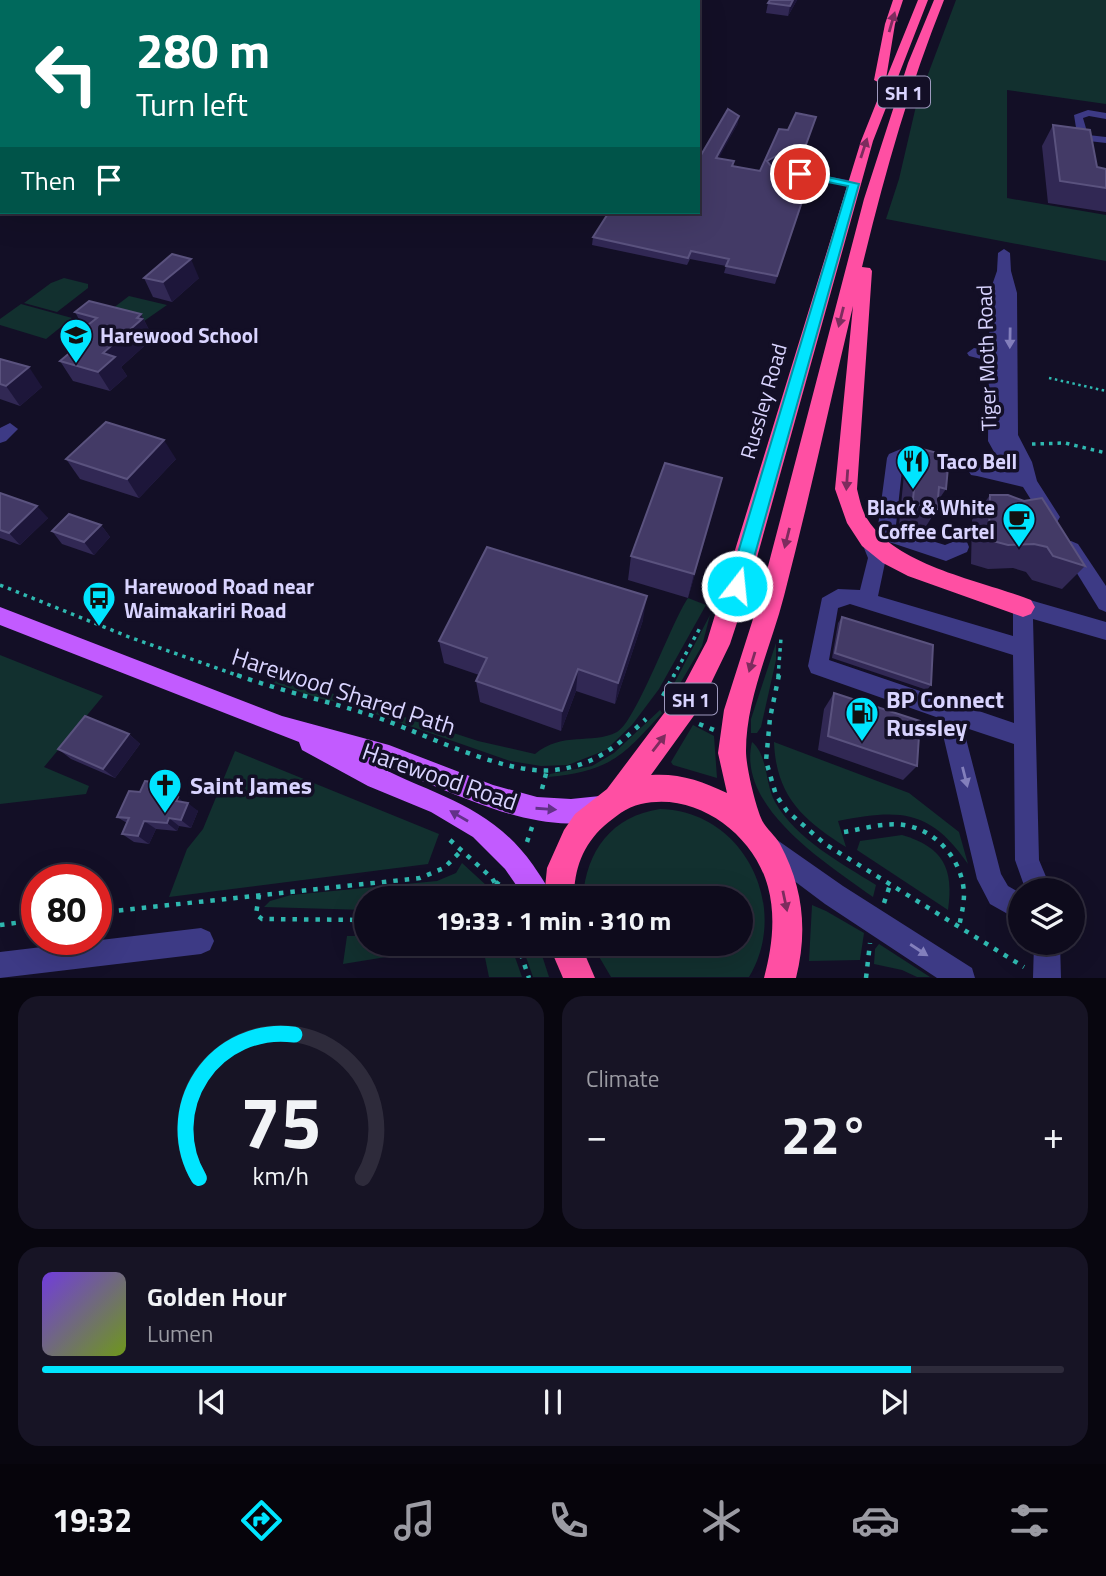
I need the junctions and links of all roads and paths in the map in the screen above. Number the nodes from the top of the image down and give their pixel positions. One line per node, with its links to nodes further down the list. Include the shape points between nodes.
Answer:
1 (898, 0): 4 (highway, one-way to 1, via 880,80)
2 (923, 0): 4 (highway, Russley Road / SH 1)
3 (939, 0): 10 (highway, Russley Road / SH 1)
4 (883, 97): 10 (highway, Russley Road / SH 1, one-way to 4)
5 (1106, 116): 7 (street, via 1081,114)
6 (1068, 136): 7 (street)
7 (1083, 136): 8 (street)
8 (1106, 140)
9 (774, 169): 10 (street)
10 (862, 194): 22 (highway, one-way to 22, via 873,232 863,275 846,489 854,518); 33 (highway, Russley Road / SH 1, via 707,668); 37 (highway, Russley Road / SH 1, one-way to 37, via 772,597)
11 (1004, 253): 12 (street, Tiger Moth Road)
12 (1004, 271): 14 (street, Tiger Moth Road, via 997,291); 21 (street, Tiger Moth Road, one-way to 21, via 1010,293 1010,435)
13 (974, 353): 14 (street)
14 (995, 357): 21 (street, Tiger Moth Road, via 996,441 1008,463)
15 (1049, 378): 16 (path)
16 (1106, 391)
17 (1024, 445): 18 (path, via 1065,443)
18 (1106, 453)
19 (917, 455): 23 (street, via 908,452 895,458 887,526 893,536 946,553)
20 (977, 470): 21 (street)
21 (1029, 482): 26 (street, Tiger Moth Road)
22 (869, 538): 25 (street, via 877,554); 27 (highway, via 908,567)
23 (960, 547)
24 (0, 585): 39 (path, Harewood Shared Path, via 284,692 362,712 501,763)
25 (867, 600): 32 (street); 35 (street, via 838,597 829,604 818,666)
26 (1106, 603)
27 (1023, 607): 30 (street); 32 (street)
28 (708, 615): 33 (path)
29 (0, 616): 36 (main road, Harewood Road)
30 (1106, 631)
31 (780, 636): 48 (path, via 782,660 765,740 774,793 799,825)
32 (1024, 649): 38 (street)
33 (672, 706): 37 (path, via 706,728); 40 (highway, Russley Road / SH 1, one-way to 33)
34 (654, 709): 39 (path, Harewood Shared Path, via 612,751 587,763)
35 (948, 711): 38 (street); 53 (street, one-way to 53, via 990,879)
36 (282, 727): 41 (main road, Harewood Road, via 389,756 493,797); 46 (main road, Harewood Road, one-way to 36, via 482,828)
37 (732, 734): 43 (highway, Russley Road / SH 1, via 735,772)
38 (1024, 737): 47 (street, via 1027,860)
39 (547, 770): 41 (path)
40 (609, 802): 41 (main road, Harewood Road, one-way to 40, via 571,811); 43 (highway, SH 1, via 639,789 685,789 730,810); 51 (highway, SH 1, via 578,832 564,860)
41 (537, 809): 46 (path, via 526,844)
42 (844, 832): 59 (path, via 905,825 945,846 963,881)
43 (754, 833): 68 (highway, SH 1, one-way to 68, via 782,883 788,916 788,950); 69 (street, one-way to 69, via 834,895)
44 (450, 840): 45 (path)
45 (462, 849): 49 (path); 52 (path, via 437,875)
46 (514, 860): 49 (path); 50 (main road, Harewood Road)
47 (1034, 878)
48 (890, 885): 54 (path); 59 (path)
49 (496, 886)
50 (532, 886)
51 (561, 886)
52 (259, 895): 55 (path); 56 (path, via 256,914 262,919)
53 (1008, 901)
54 (883, 906)
55 (112, 911)
56 (354, 920)
57 (21, 922): 58 (path)
58 (0, 925)
59 (959, 927): 65 (path)
60 (201, 941): 64 (street)
61 (1044, 955): 65 (street)
62 (521, 956): 66 (path)
63 (570, 956): 67 (highway)
64 (0, 965)
65 (1038, 974)
66 (529, 978)
67 (579, 978)
68 (779, 978)
69 (962, 978)

